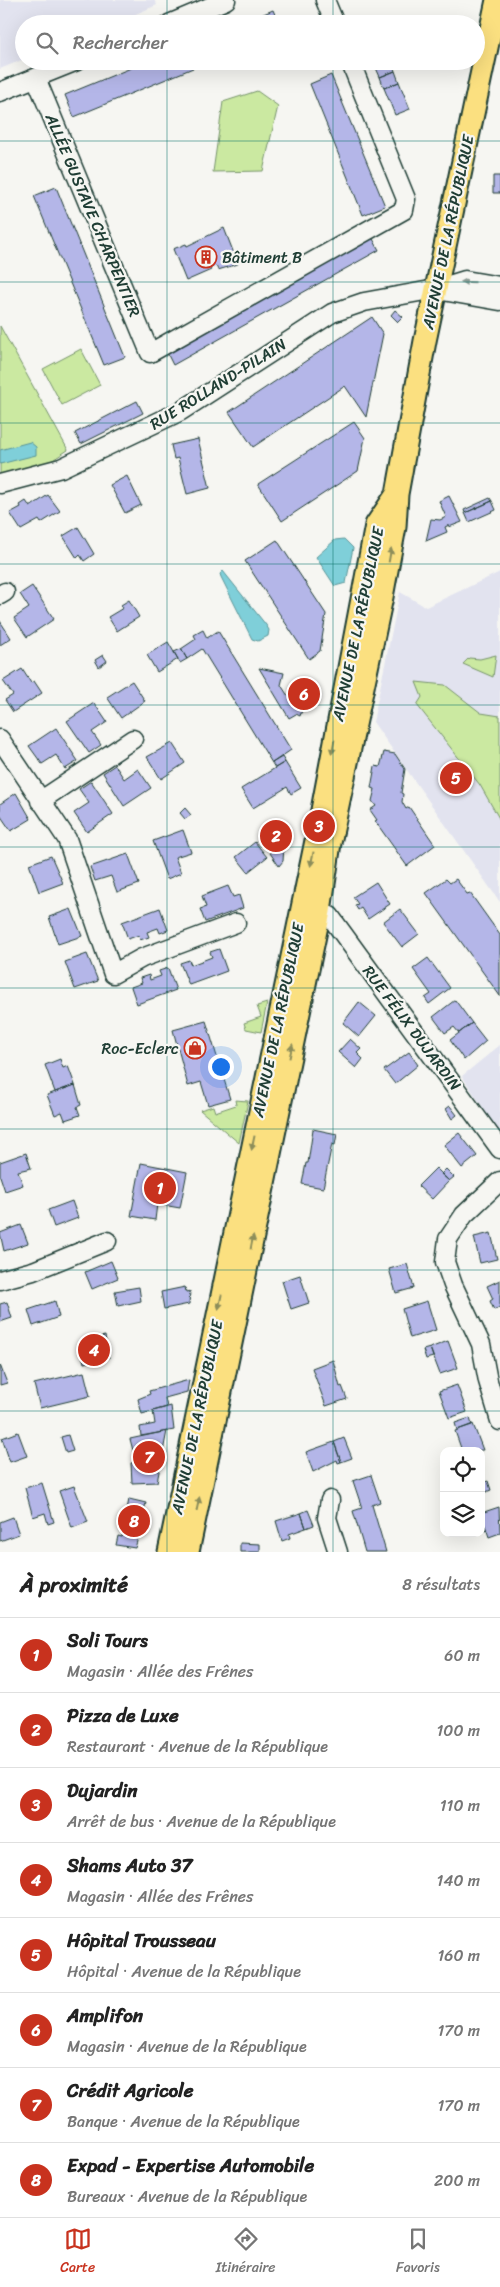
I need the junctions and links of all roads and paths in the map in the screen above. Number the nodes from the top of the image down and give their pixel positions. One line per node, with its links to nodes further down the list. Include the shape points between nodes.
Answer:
1 (226, 0): 4 (street)
2 (325, 0): 5 (street)
3 (496, 0): 6 (main road, AVENUE DE LA RÉPUBLIQUE)
4 (190, 15)
5 (331, 15)
6 (485, 53)
7 (55, 70): 10 (street)
8 (354, 70): 10 (street, ALLÉE GUSTAVE CHARPENTIER, via 406,199 404,210 150,353)
9 (482, 70): 13 (main road, AVENUE DE LA RÉPUBLIQUE)
10 (36, 78): 11 (street)
11 (0, 92)
12 (500, 286): 13 (street, one-way to 13, via 464,280)
13 (436, 290): 14 (street); 15 (street, RUE ROLLAND-PILAIN, via 364,302 332,313 181,411 61,468); 16 (main road, AVENUE DE LA RÉPUBLIQUE)
14 (500, 302)
15 (0, 484)
16 (397, 494): 20 (main road, AVENUE DE LA RÉPUBLIQUE, one-way to 16, via 330,843 395,527); 28 (main road, AVENUE DE LA RÉPUBLIQUE, one-way to 28, via 376,525 319,826)
17 (0, 739): 19 (street)
18 (133, 739): 19 (street)
19 (40, 801): 21 (street, via 67,839 113,974 142,958)
20 (320, 911): 22 (street, RUE FÉLIX DUJARDIN, via 330,916); 29 (main road, AVENUE DE LA RÉPUBLIQUE, one-way to 20)
21 (236, 923)
22 (500, 1149)
23 (500, 1181): 26 (street, via 464,1215 448,1239 445,1262 481,1344)
24 (107, 1241): 25 (street, via 33,1271)
25 (0, 1280)
26 (500, 1421)
27 (330, 1500): 30 (street, via 327,1518)
28 (169, 1552)
29 (188, 1552)
30 (338, 1552)

